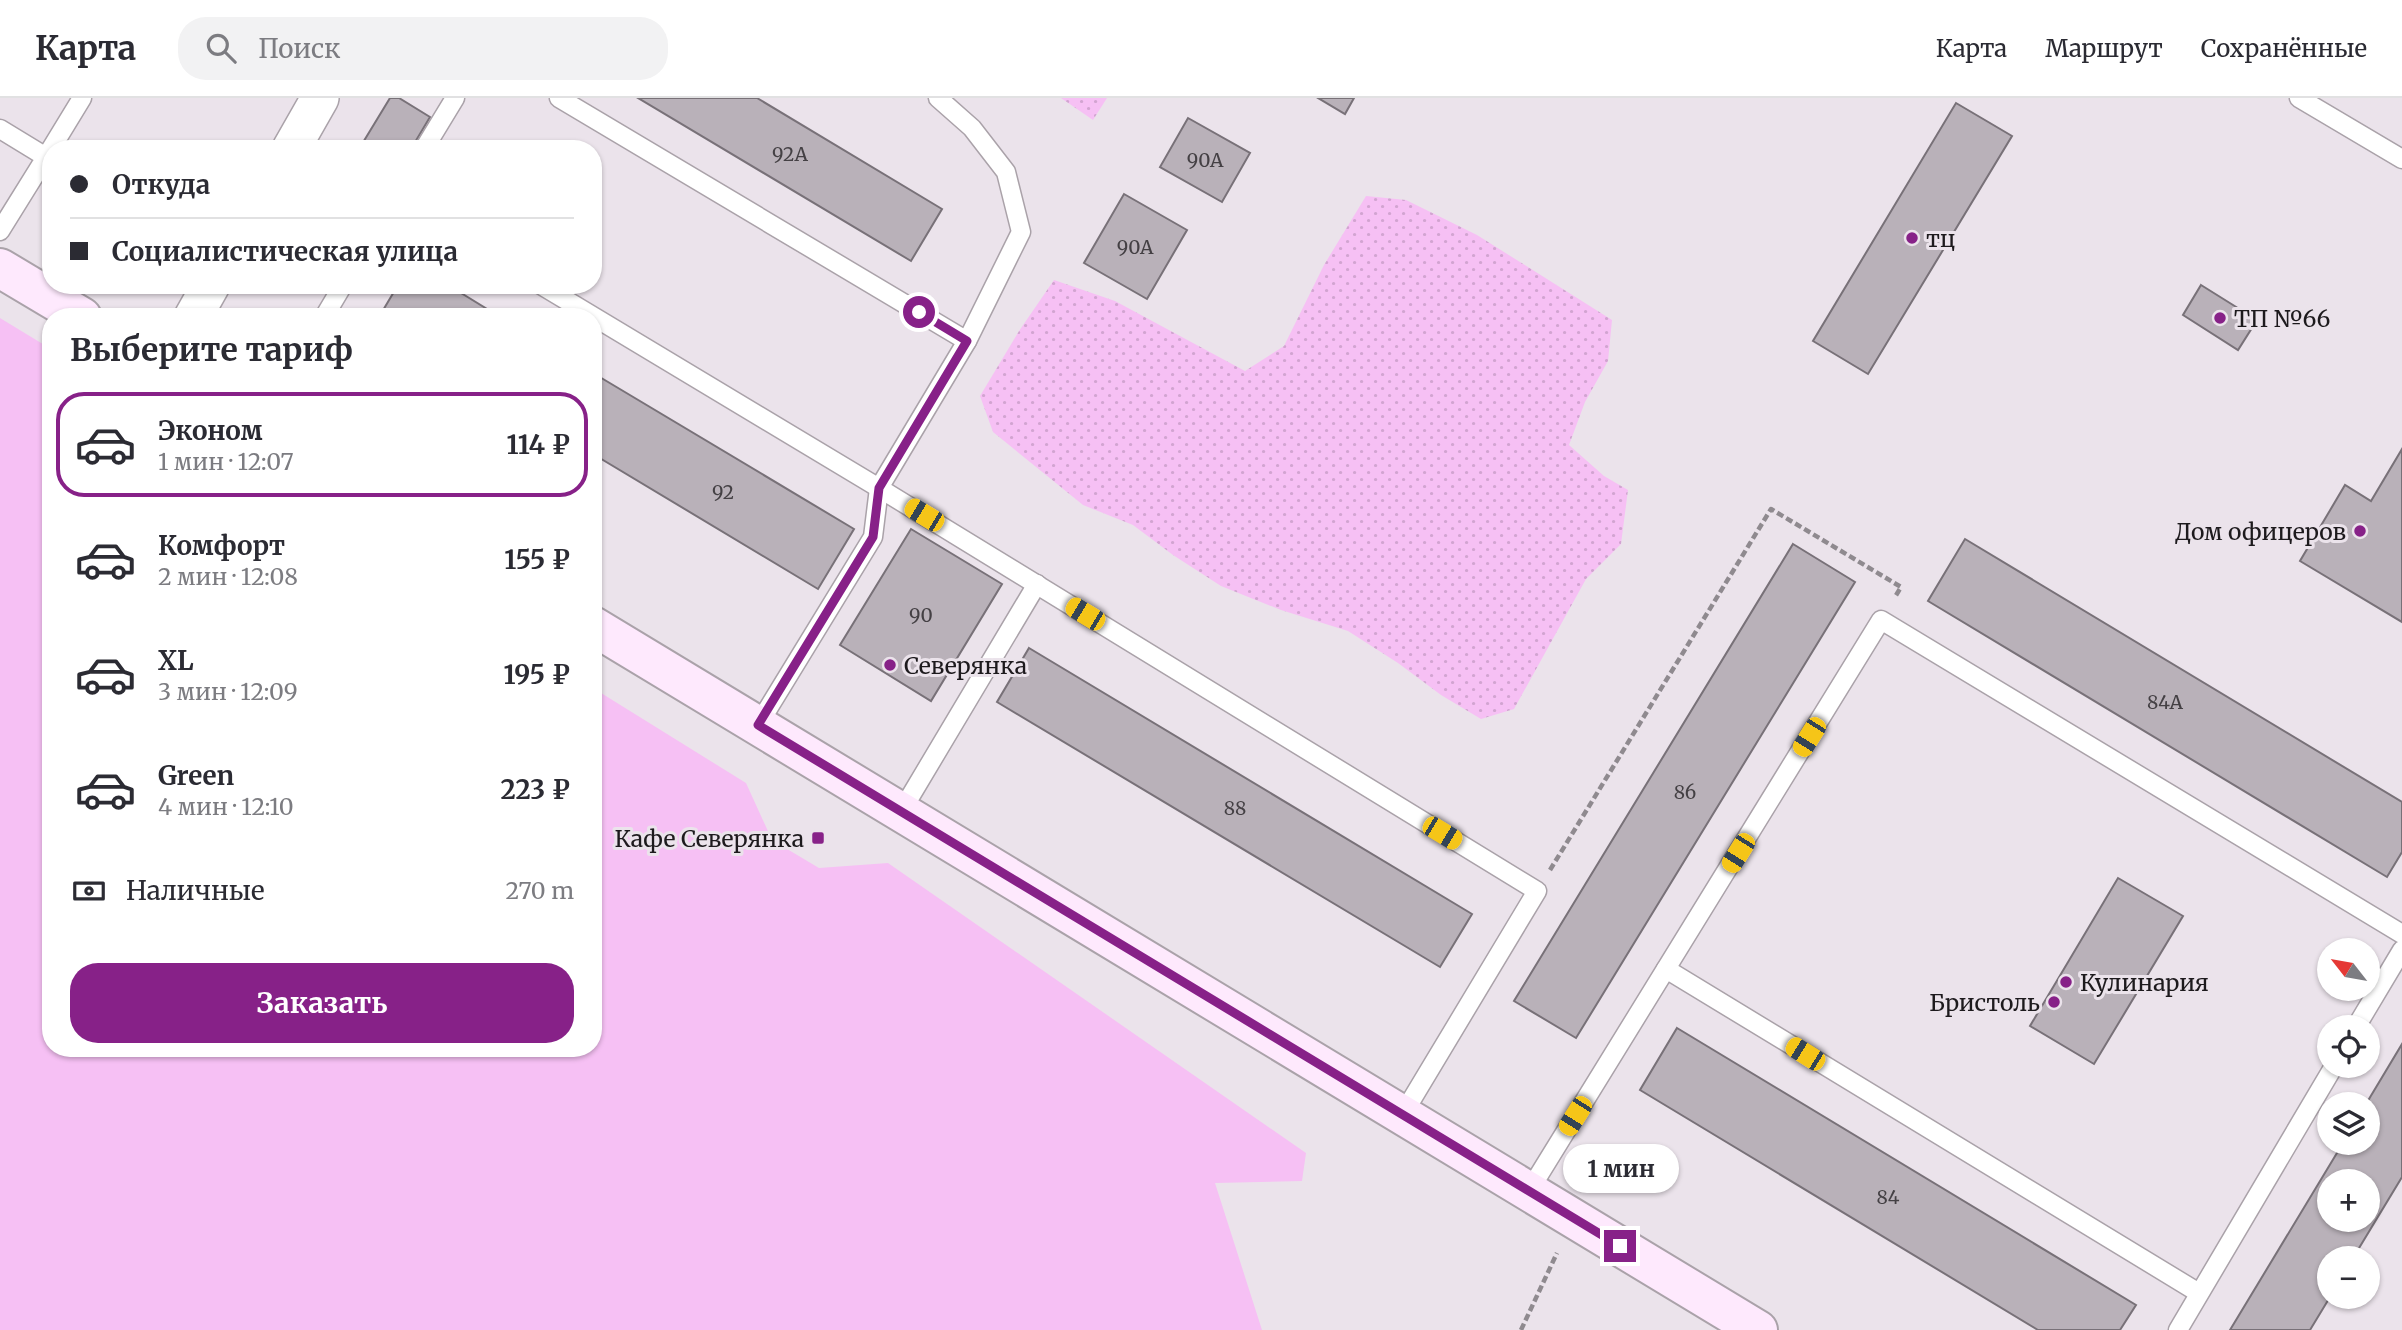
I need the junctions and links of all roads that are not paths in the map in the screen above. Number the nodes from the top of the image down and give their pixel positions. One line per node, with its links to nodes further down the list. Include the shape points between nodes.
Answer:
1 (82, 98): 9 (lane)
2 (320, 98): 10 (street)
3 (455, 98): 11 (lane)
4 (559, 98): 23 (lane)
5 (937, 98): 23 (lane, via 972,128 1006,172 1021,232)
6 (2299, 98): 7 (lane)
7 (2324, 105): 13 (lane)
8 (0, 129): 12 (lane)
9 (56, 140)
10 (297, 140)
11 (429, 140)
12 (42, 155)
13 (2402, 159)
14 (42, 163): 15 (lane)
15 (0, 231)
16 (0, 268): 17 (main road)
17 (42, 293)
18 (44, 294): 20 (main road)
19 (556, 294): 21 (lane)
20 (67, 308)
21 (579, 308)
22 (602, 322): 24 (lane)
23 (967, 341): 24 (lane)
24 (879, 488): 25 (lane); 27 (lane, via 873,537)
25 (1037, 584): 28 (lane); 34 (lane, via 1537,891)
26 (602, 631): 27 (main road)
27 (758, 725): 28 (main road)
28 (901, 812): 34 (main road)
29 (2402, 934): 31 (lane, via 1881,620)
30 (2402, 950): 32 (lane)
31 (1666, 969): 35 (lane); 36 (lane)
32 (2363, 1015)
33 (2326, 1078): 36 (lane)
34 (1403, 1114): 35 (main road)
35 (1529, 1191): 37 (main road)
36 (2199, 1293): 38 (lane)
37 (1758, 1330)
38 (2178, 1330)

